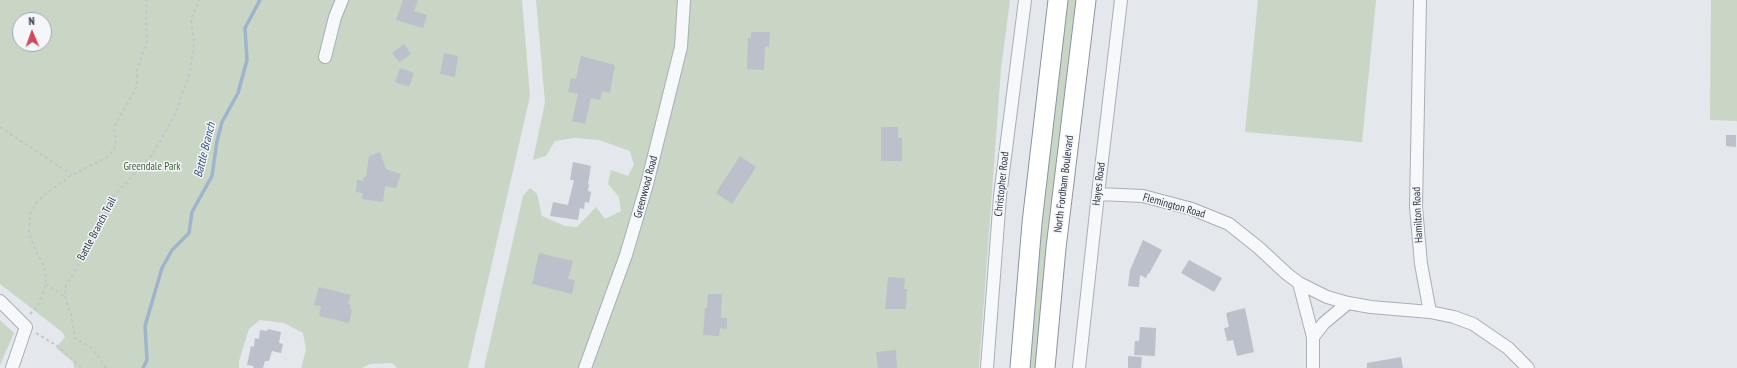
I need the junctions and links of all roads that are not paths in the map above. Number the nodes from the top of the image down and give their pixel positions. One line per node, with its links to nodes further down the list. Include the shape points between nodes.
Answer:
1 (342, 0): 8 (street)
2 (684, 0): 16 (street, Greenwood Road, via 681,47 648,184 626,255)
3 (1025, 0): 17 (street, Christopher Road, via 1000,196)
4 (1058, 0): 18 (highway, via 1033,216)
5 (1086, 0): 19 (highway, North Fordham Boulevard, via 1056,248)
6 (1121, 0): 9 (street, Hayes Road)
7 (1420, 0): 13 (street, Hamilton Road, via 1416,207 1421,264)
8 (325, 57)
9 (1098, 194): 10 (street, Flemington Road, via 1143,196 1192,209 1229,224); 20 (street, Hayes Road)
10 (1299, 284): 12 (street, Flemington Road); 14 (street)
11 (0, 301): 15 (street, via 25,325)
12 (1348, 303): 13 (street, Flemington Road); 14 (street, via 1324,323)
13 (1430, 312): 22 (street, via 1473,324 1508,348)
14 (1313, 337): 21 (street)
15 (12, 368)
16 (585, 368)
17 (987, 368)
18 (1020, 368)
19 (1045, 368)
20 (1079, 368)
21 (1313, 368)
22 (1528, 368)

